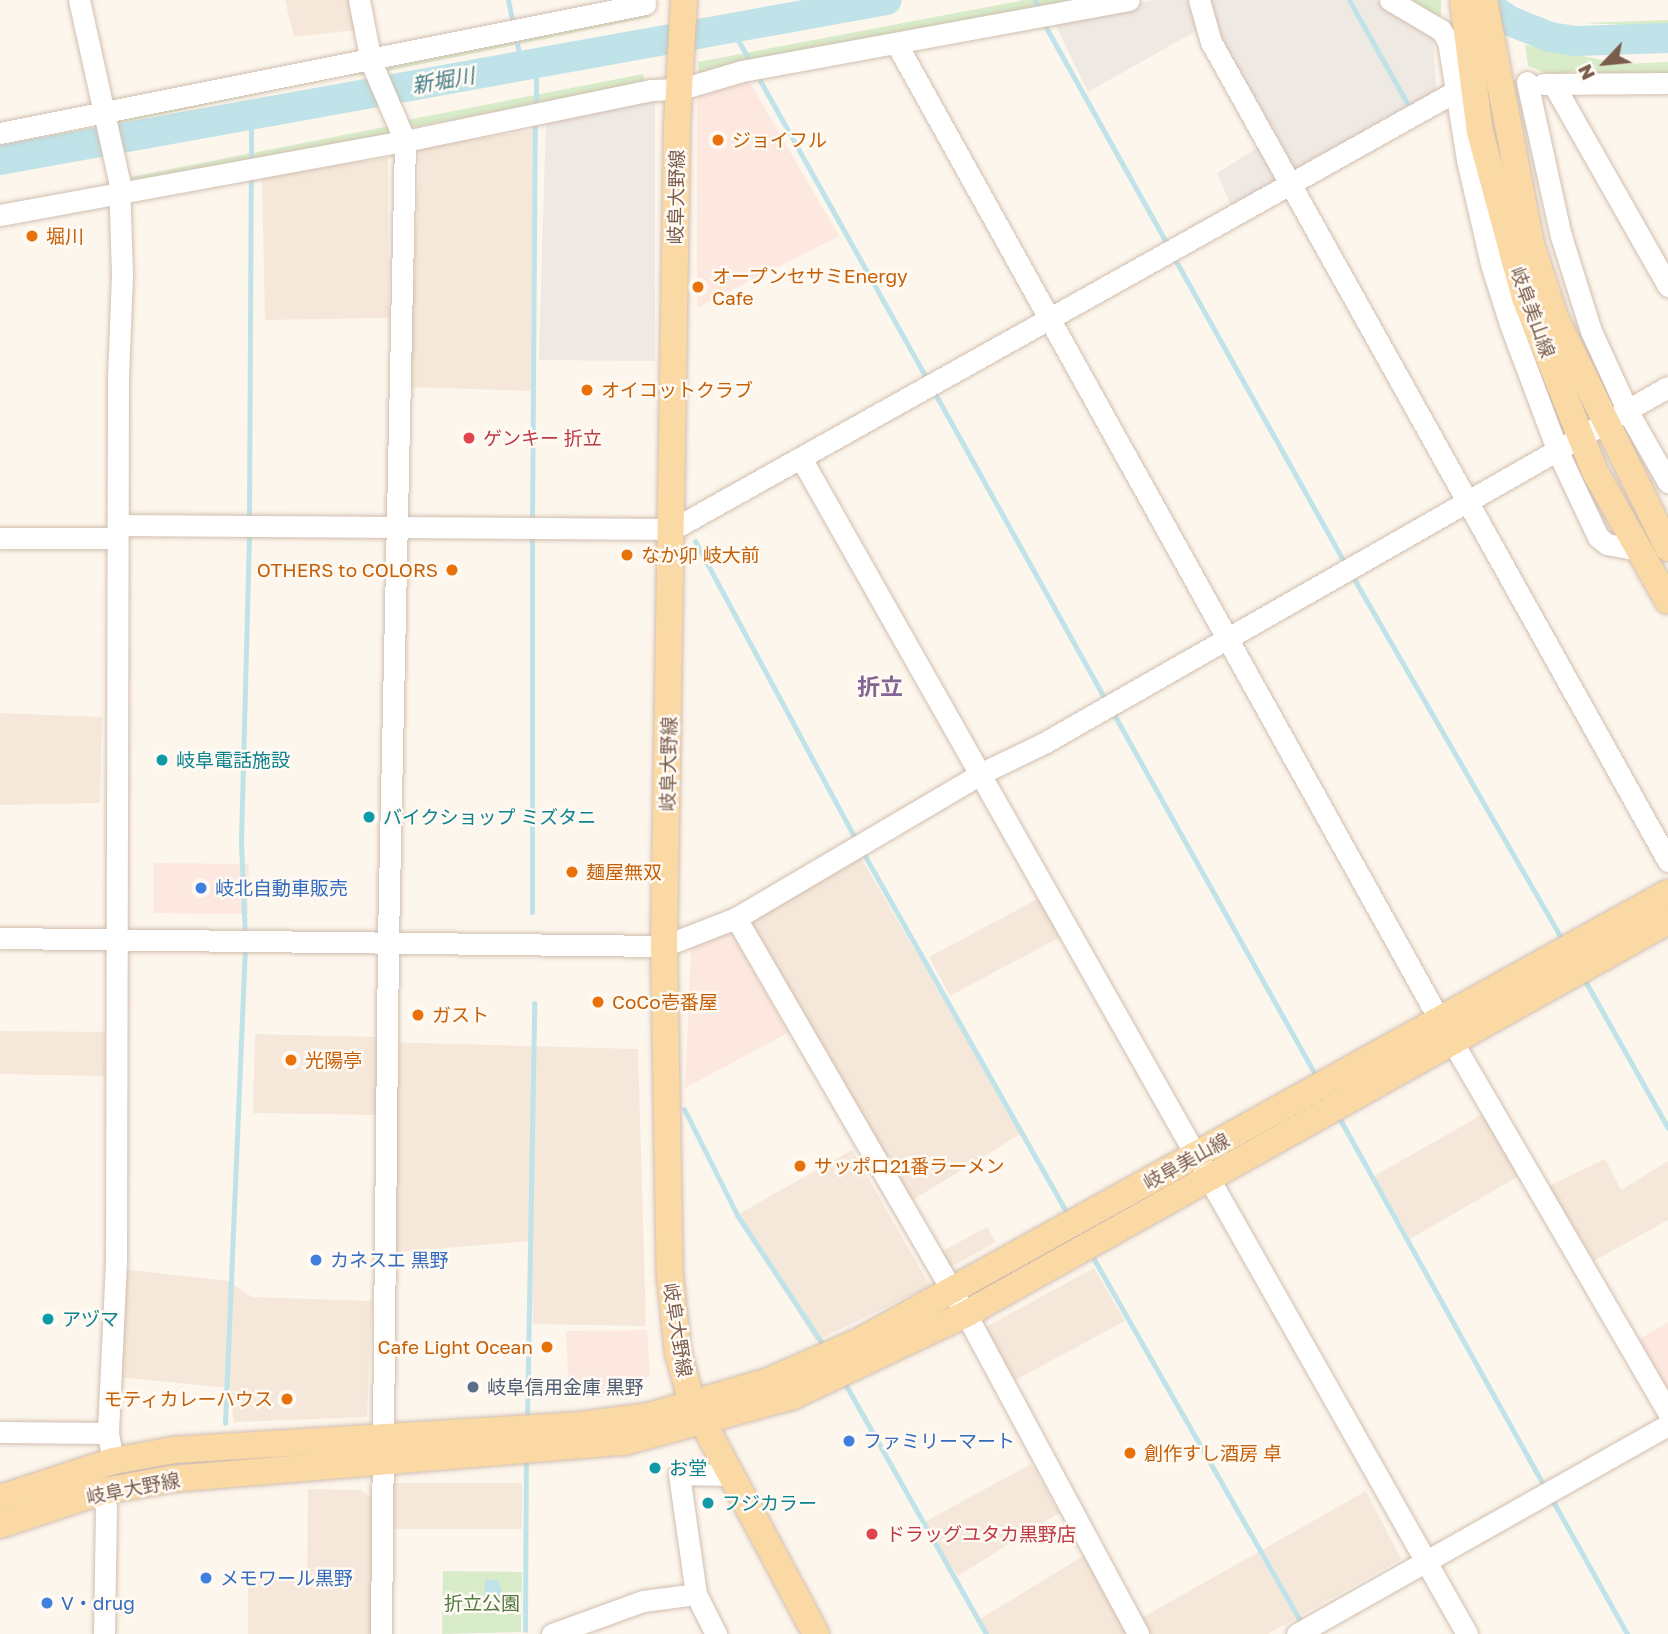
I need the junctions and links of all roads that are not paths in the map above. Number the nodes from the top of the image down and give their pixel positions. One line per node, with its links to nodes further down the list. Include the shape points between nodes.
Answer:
1 (79, 0): 16 (street)
2 (359, 0): 11 (street)
3 (684, 0): 14 (main road, 岐阜大野線)
4 (1129, 0): 10 (street)
5 (1199, 0): 20 (street, via 1211,42)
6 (1390, 0): 12 (street, via 1441,30)
7 (1463, 0): 12 (main road, 岐阜美山線)
8 (1484, 0): 12 (main road, 岐阜美山線)
9 (655, 1): 11 (street, via 513,27); 14 (main road, 岐阜大野線)
10 (896, 43): 14 (street); 23 (street)
11 (374, 68): 16 (street); 18 (street)
12 (1487, 80): 15 (street); 20 (street); 25 (street); 26 (main road, 岐阜美山線, via 1556,320); 27 (main road, 岐阜美山線, via 1490,173); 27 (street, via 1490,248)
13 (1668, 83): 15 (street)
14 (676, 86): 18 (street); 32 (main road, 岐阜大野線)
15 (1555, 87): 22 (street)
16 (103, 118): 17 (street); 19 (street)
17 (0, 133)
18 (402, 133): 19 (street); 31 (street)
19 (119, 185): 21 (street); 33 (street)
20 (1290, 185): 23 (street); 30 (street)
21 (0, 215)
22 (1668, 286)
23 (1049, 317): 28 (street); 37 (street)
24 (1668, 387): 25 (street)
25 (1628, 412): 26 (street); 29 (street)
26 (1605, 426): 27 (street); 35 (main road, 岐阜美山線)
27 (1570, 446): 30 (street); 35 (main road, 岐阜美山線)
28 (802, 460): 32 (street); 38 (street)
29 (1668, 482)
30 (1468, 501): 37 (street); 39 (street)
31 (400, 528): 32 (street); 33 (street); 45 (street)
32 (673, 529): 46 (main road, 岐阜大野線)
33 (117, 531): 34 (street); 44 (street)
34 (0, 538)
35 (1660, 542): 36 (main road, 岐阜美山線)
36 (1668, 601)
37 (1226, 641): 38 (street); 47 (street)
38 (982, 774): 41 (street); 49 (street)
39 (1668, 861)
40 (1668, 893): 47 (main road, 岐阜美山線)
41 (736, 918): 46 (street); 50 (street)
42 (1668, 920): 48 (main road, 岐阜美山線)
43 (0, 938): 44 (street)
44 (115, 940): 45 (street); 56 (street, via 116,1262)
45 (388, 941): 46 (street); 57 (street)
46 (664, 946): 52 (main road, 岐阜大野線, via 670,1276 678,1352)
47 (1438, 1017): 48 (street); 49 (main road, 岐阜美山線)
48 (1452, 1042): 49 (main road, 岐阜美山線); 53 (street)
49 (1202, 1166): 50 (main road, 岐阜美山線); 51 (main road, 岐阜美山線); 63 (street)
50 (952, 1290): 51 (street); 52 (main road, 岐阜美山線, via 860,1341)
51 (966, 1314): 52 (main road, 岐阜美山線, via 842,1376); 70 (street)
52 (697, 1411): 57 (main road, 岐阜大野線); 59 (main road)
53 (1668, 1412)
54 (1668, 1425): 63 (street)
55 (0, 1432): 56 (street)
56 (108, 1433): 58 (street)
57 (385, 1450): 58 (main road, 岐阜大野線, via 174,1450); 60 (main road, 岐阜大野線); 67 (street)
58 (113, 1461): 61 (main road, 岐阜大野線)
59 (730, 1475): 64 (street, via 679,1474); 69 (main road)
60 (99, 1492): 62 (main road, 岐阜大野線); 66 (street, via 106,1507)
61 (0, 1498)
62 (0, 1525)
63 (1427, 1562): 71 (street); 72 (street)
64 (696, 1594): 65 (street, via 643,1601); 68 (street)
65 (564, 1633)
66 (104, 1634)
67 (381, 1634)
68 (716, 1634)
69 (816, 1634)
70 (1138, 1634)
71 (1297, 1634)
72 (1467, 1634)

